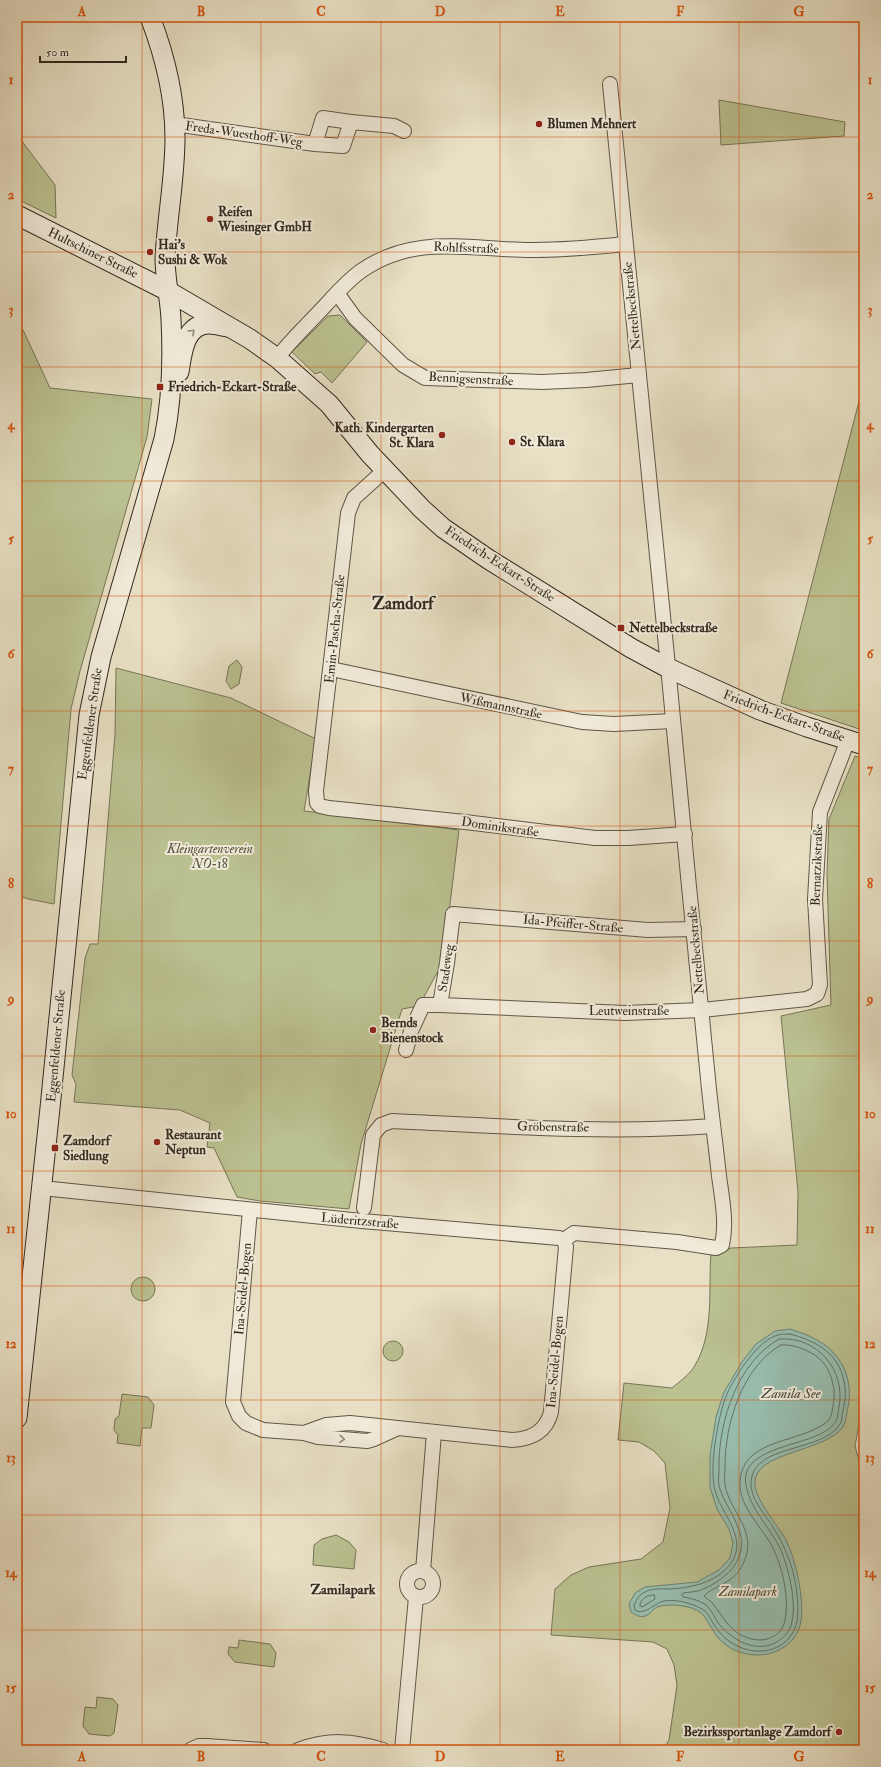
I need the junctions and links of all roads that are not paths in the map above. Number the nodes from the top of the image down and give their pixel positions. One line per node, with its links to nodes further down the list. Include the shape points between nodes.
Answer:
1 (150, 17): 4 (street, Eggenfeldener Straße, via 163,53)
2 (610, 84): 8 (street, Nettelbeckstraße)
3 (351, 122): 5 (street, Freda-Wuesthoff-Weg, via 394,126); 6 (street, Freda-Wuesthoff-Weg, via 343,146); 6 (street, Freda-Wuesthoff-Weg, via 323,118)
4 (174, 124): 6 (street, Freda-Wuesthoff-Weg); 9 (street, Eggenfeldener Straße, via 173,177 165,260)
5 (404, 131)
6 (314, 144)
7 (17, 215): 9 (street, Hultschiner Straße)
8 (625, 244): 10 (street, Rohlfsstraße, via 535,250 445,245 421,247 385,258 361,271); 13 (street, Nettelbeckstraße)
9 (168, 291): 11 (street, Friedrich-Eckart-Straße); 14 (street, Eggenfeldener Straße, via 172,359)
10 (337, 293): 12 (street, Rohlfsstraße); 13 (street, Bennigsenstraße, via 355,318 397,360 425,378 542,382)
11 (231, 327): 12 (street, Friedrich-Eckart-Straße); 14 (street, one-way to 11, via 174,398 186,342 191,331 208,324)
12 (277, 358): 15 (street, Friedrich-Eckart-Straße, via 330,404)
13 (639, 375): 16 (street, Nettelbeckstraße)
14 (169, 408): 29 (street, Eggenfeldener Straße, via 164,439 101,657 89,715)
15 (385, 470): 16 (street, Friedrich-Eckart-Straße, via 443,528 631,648); 17 (street, Emin-Pascha-Straße, via 354,498 348,513)
16 (668, 668): 18 (street, Nettelbeckstraße); 19 (street, Friedrich-Eckart-Straße, via 742,703)
17 (331, 670): 18 (street, Wißmannstraße, via 582,722); 20 (street, Emin-Pascha-Straße, via 316,791)
18 (672, 722): 21 (street, Nettelbeckstraße)
19 (856, 743): 24 (street, Bernatzikstraße, via 820,812 814,899 820,984)
20 (317, 803): 21 (street, Dominikstraße, via 329,808 594,838)
21 (685, 834): 23 (street, Nettelbeckstraße)
22 (453, 914): 23 (street, Ida-Pfeiffer-Straße, via 648,930); 25 (street, Stadeweg)
23 (694, 929): 26 (street, Nettelbeckstraße)
24 (816, 994): 26 (street, Leutweinstraße, via 807,998)
25 (440, 1005): 26 (street, Leutweinstraße, via 625,1013); 27 (street, Stadeweg, via 423,1005 411,1031)
26 (702, 1010): 28 (street, Nettelbeckstraße)
27 (406, 1050)
28 (713, 1126): 30 (street, Gröbenstraße, via 680,1129 556,1128 392,1122 381,1125 373,1136); 33 (street, Nettelbeckstraße, via 722,1197 722,1245 716,1248)
29 (42, 1188): 31 (street, Lüderitzstraße); 34 (street, Eggenfeldener Straße)
30 (364, 1208)
31 (250, 1210): 32 (street, Lüderitzstraße); 35 (street, Ina-Seidel-Bogen, via 234,1386 234,1407 239,1416 254,1428 318,1437 367,1441 396,1429)
32 (564, 1240): 33 (street, Lüderitzstraße, via 574,1234); 35 (street, Ina-Seidel-Bogen, via 566,1247 552,1412 546,1425 536,1434 521,1440)
33 (677, 1242)
34 (17, 1418)
35 (434, 1433): 40 (street, via 423,1572 415,1572 407,1583 411,1594 416,1597)
36 (190, 1750): 37 (street, via 199,1746)
37 (264, 1750)
38 (298, 1750): 39 (street, via 329,1742 357,1744)
39 (383, 1750)
40 (402, 1750)

